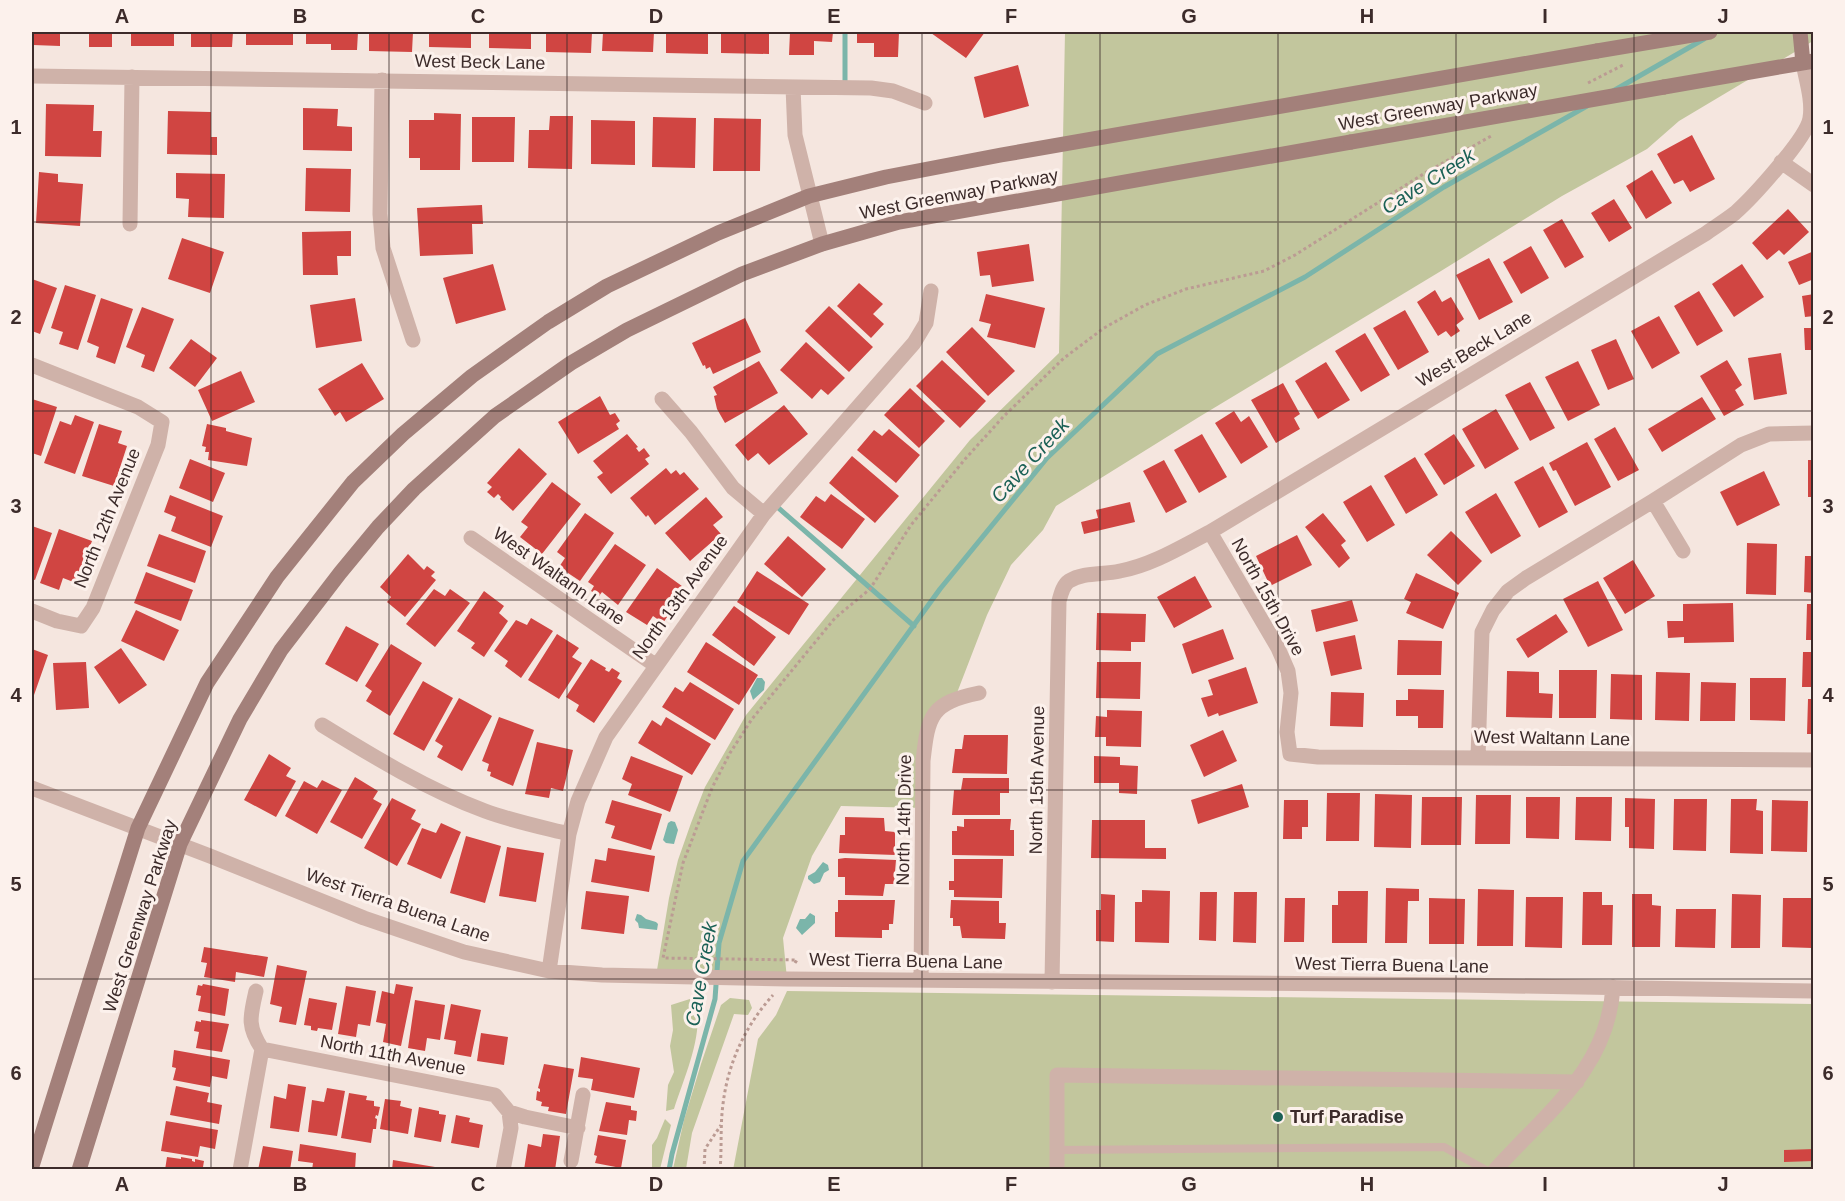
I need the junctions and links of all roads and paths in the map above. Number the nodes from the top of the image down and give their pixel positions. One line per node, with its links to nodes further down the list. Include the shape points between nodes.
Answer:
1 (1710, 32): 12 (main road, West Greenway Parkway, bridge, via 1001,155)
2 (1800, 32): 3 (main road)
3 (1808, 62): 10 (street, West Beck Lane, via 1807,129); 14 (main road, West Greenway Parkway, bridge, via 899,222)
4 (32, 76): 5 (street, West Beck Lane)
5 (132, 77): 6 (street, West Beck Lane); 13 (street)
6 (382, 80): 7 (street, West Beck Lane); 16 (street, via 382,241)
7 (793, 87): 8 (street, West Beck Lane, via 871,88); 12 (street, via 795,135)
8 (925, 103)
9 (1476, 143): 37 (path, via 1264,271 1186,290 1145,305 1104,328 1064,358 966,458 911,525 870,589 835,618 752,719 712,788 683,863 663,958)
10 (1781, 162): 11 (street); 22 (street, West Beck Lane, via 1735,213 1705,234)
11 (1814, 184)
12 (809, 196): 14 (street); 34 (main road, West Greenway Parkway, via 718,233 607,286 472,376 403,434 353,482 270,586 207,683)
13 (130, 224)
14 (822, 244): 36 (main road, West Greenway Parkway, via 742,274 627,330 571,363 495,416 414,489 340,573 281,650 240,719)
15 (931, 291): 21 (street, North 13th Avenue, via 926,323 914,343)
16 (413, 340)
17 (32, 365): 26 (street, North 12th Avenue, via 138,407 162,422 158,445 93,608 81,626)
18 (662, 399): 21 (street, via 733,488)
19 (1814, 433): 20 (street, via 1769,434 1741,445)
20 (1653, 501): 24 (street); 31 (street, via 1526,578 1508,591 1493,610 1482,632)
21 (764, 514): 27 (street, North 13th Avenue)
22 (1210, 532): 25 (street, West Beck Lane, via 1137,566); 30 (street, North 15th Drive, via 1278,648 1287,671 1291,693 1287,732)
23 (471, 538): 27 (street, West Waltann Lane)
24 (1683, 551)
25 (1068, 582): 40 (street, North 15th Avenue, via 1059,601)
26 (32, 611)
27 (655, 665): 35 (street, North 13th Avenue, via 606,737 578,801)
28 (979, 693): 39 (street, North 14th Drive, via 955,698 934,713 926,736)
29 (322, 725): 35 (street, via 462,801)
30 (1290, 754): 31 (street, West Waltann Lane)
31 (1478, 757): 32 (street, West Waltann Lane)
32 (1814, 760)
33 (32, 788): 34 (street, West Tierra Buena Lane)
34 (138, 828): 36 (street, West Tierra Buena Lane); 53 (main road, West Greenway Parkway)
35 (569, 834): 38 (street, North 13th Avenue)
36 (180, 844): 38 (street, West Tierra Buena Lane, via 364,918 484,957); 54 (main road, West Greenway Parkway)
37 (758, 960)
38 (549, 971): 39 (street, West Tierra Buena Lane)
39 (921, 980): 40 (street, West Tierra Buena Lane)
40 (1052, 982): 41 (street, West Tierra Buena Lane)
41 (1613, 987): 43 (street, West Tierra Buena Lane); 46 (street, via 1612,1007 1602,1038)
42 (256, 991): 45 (street, via 252,1033)
43 (1814, 991)
44 (757, 1013): 49 (path, via 742,1038 728,1077)
45 (262, 1049): 48 (street, North 11th Avenue, via 495,1095); 55 (street)
46 (1577, 1083): 51 (street, via 1058,1075); 61 (street)
47 (583, 1095): 50 (street)
48 (509, 1112): 50 (street, North 11th Avenue); 56 (street, via 511,1128)
49 (722, 1123): 57 (path, via 705,1149); 58 (path)
50 (578, 1128): 52 (street)
51 (1057, 1150): 59 (street); 60 (lane, via 1444,1147)
52 (571, 1161)
53 (32, 1166)
54 (79, 1170)
55 (240, 1170)
56 (503, 1170)
57 (704, 1170)
58 (720, 1170)
59 (1057, 1170)
60 (1486, 1170)
61 (1495, 1170)

